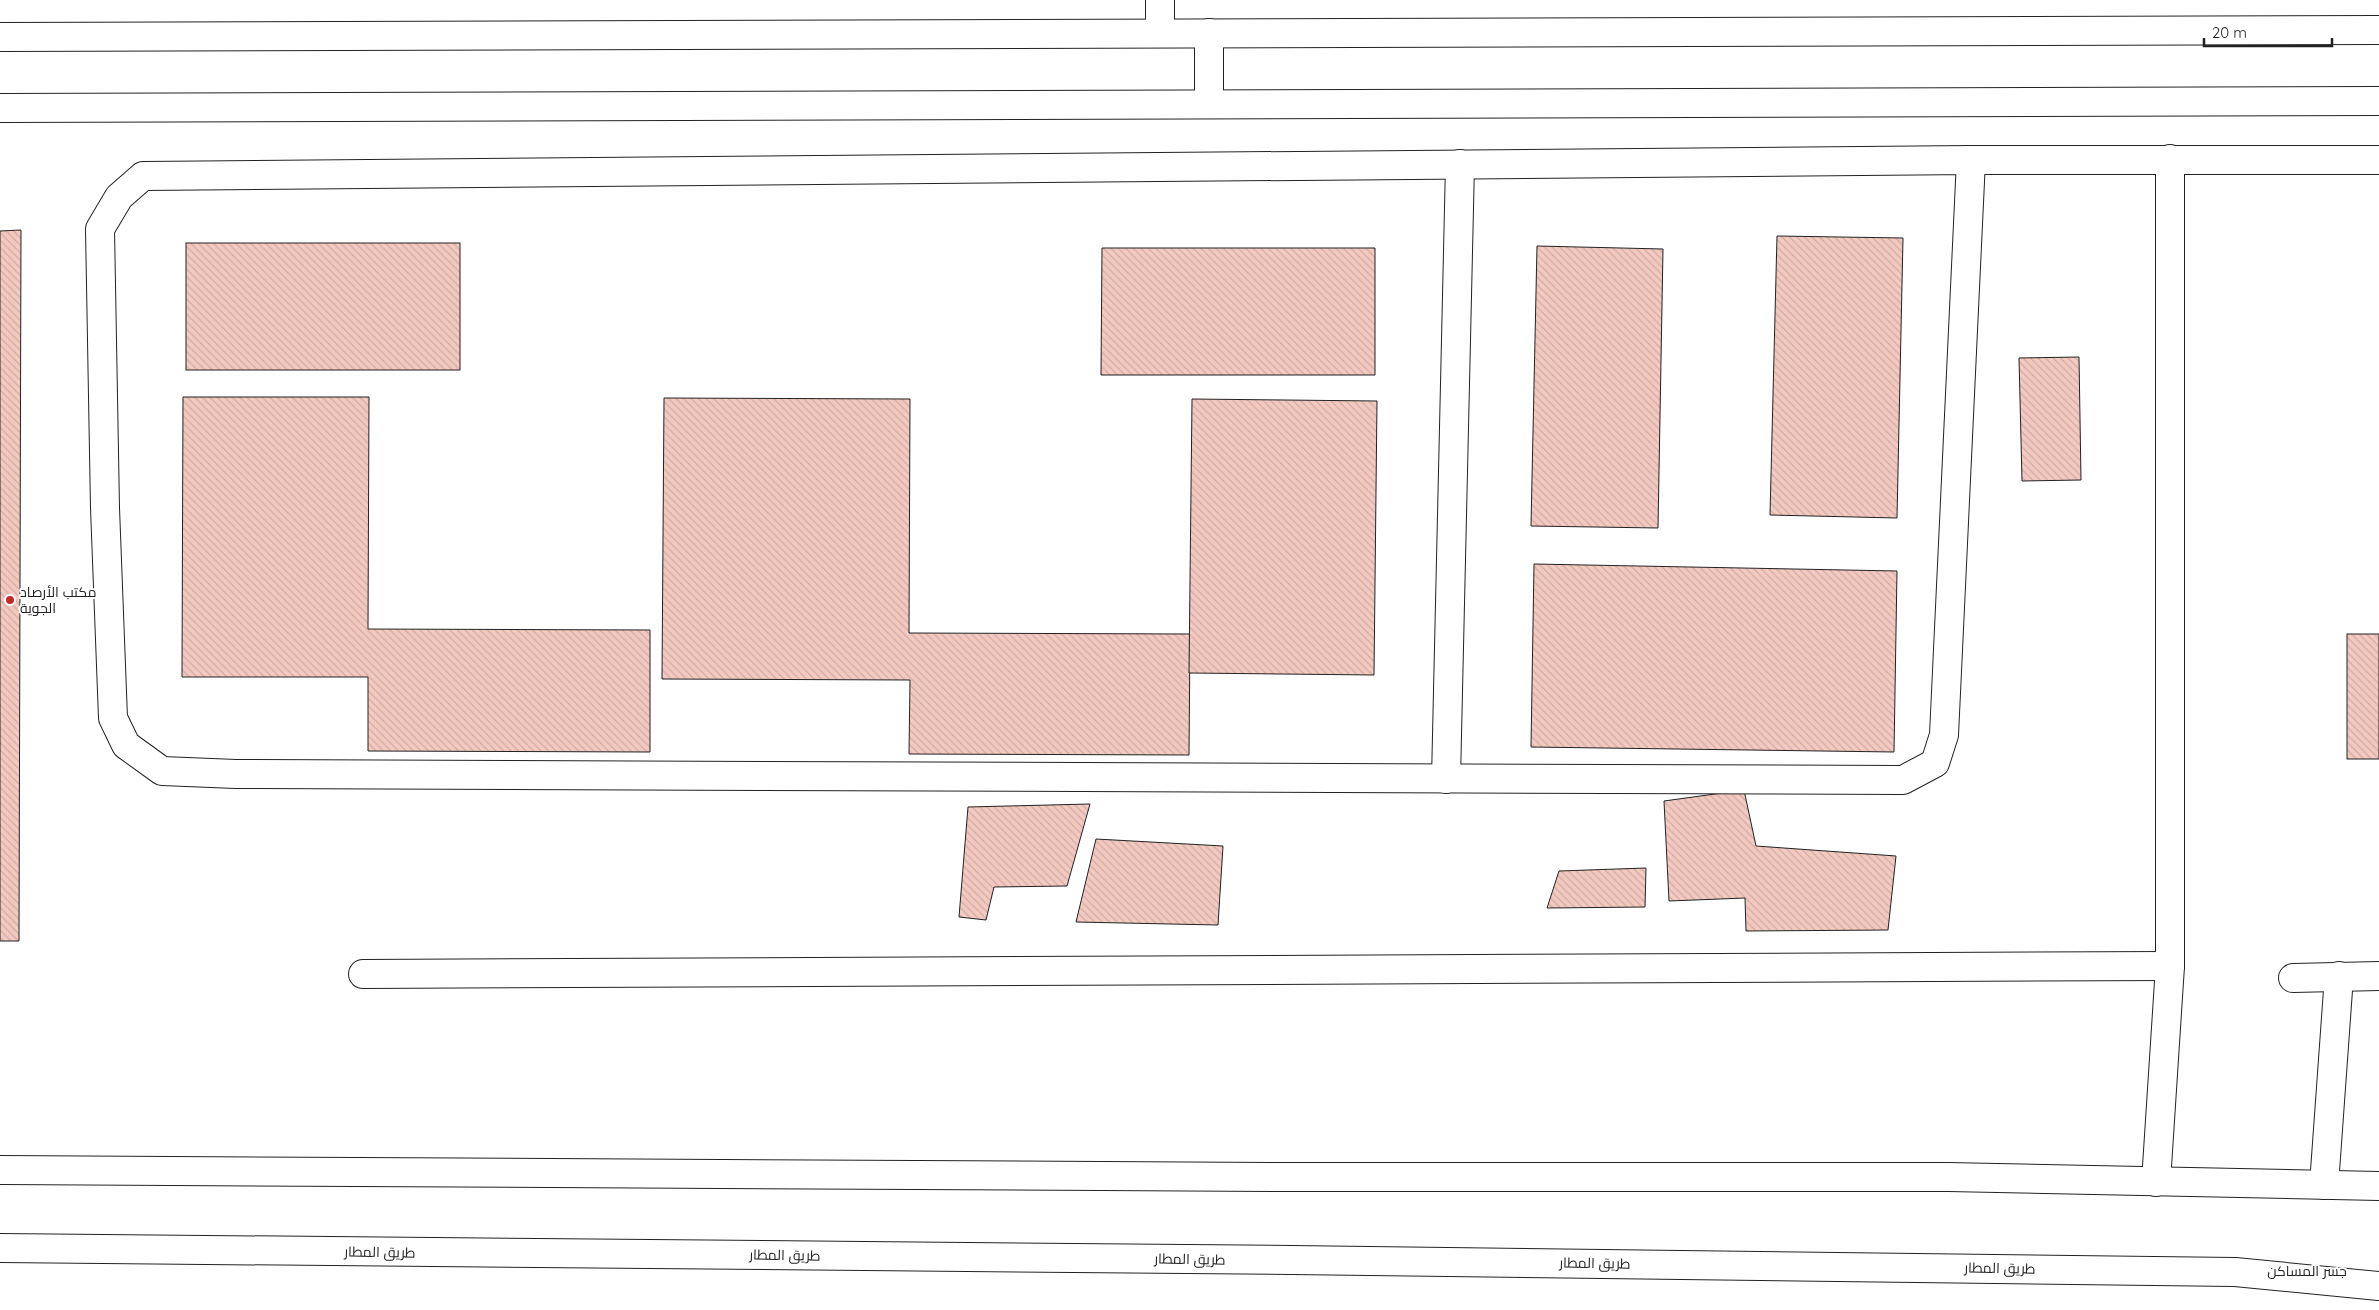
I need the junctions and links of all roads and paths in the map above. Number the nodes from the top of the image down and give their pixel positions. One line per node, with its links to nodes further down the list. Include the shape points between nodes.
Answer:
1 (1160, 0): 3 (main road)
2 (2379, 30): 4 (main road)
3 (1160, 33): 4 (main road); 5 (main road)
4 (1209, 33): 7 (main road)
5 (0, 37)
6 (2379, 101): 7 (main road)
7 (1209, 104): 8 (main road)
8 (0, 108)
9 (2170, 159): 10 (main road); 11 (main road); 14 (main road)
10 (1971, 160): 12 (main road); 13 (main road, via 1944,735 1935,763 1903,780)
11 (2379, 160)
12 (1460, 164): 13 (main road); 13 (main road, via 143,176 120,197 100,229 113,718 126,745 162,771)
13 (1446, 779)
14 (2170, 966): 15 (main road); 20 (main road)
15 (363, 974)
16 (2339, 976): 17 (main road); 18 (main road); 21 (main road)
17 (2379, 976)
18 (2293, 978)
19 (0, 1170): 20 (main road, via 1938,1177)
20 (2156, 1182): 21 (main road)
21 (2324, 1185): 22 (main road)
22 (2379, 1186)
23 (0, 1248): 25 (main road, طريق المطار)
24 (2379, 1271): 25 (main road, جسر المساكن)
25 (2235, 1272): 26 (main road, طريق المطار)
26 (2379, 1286)

